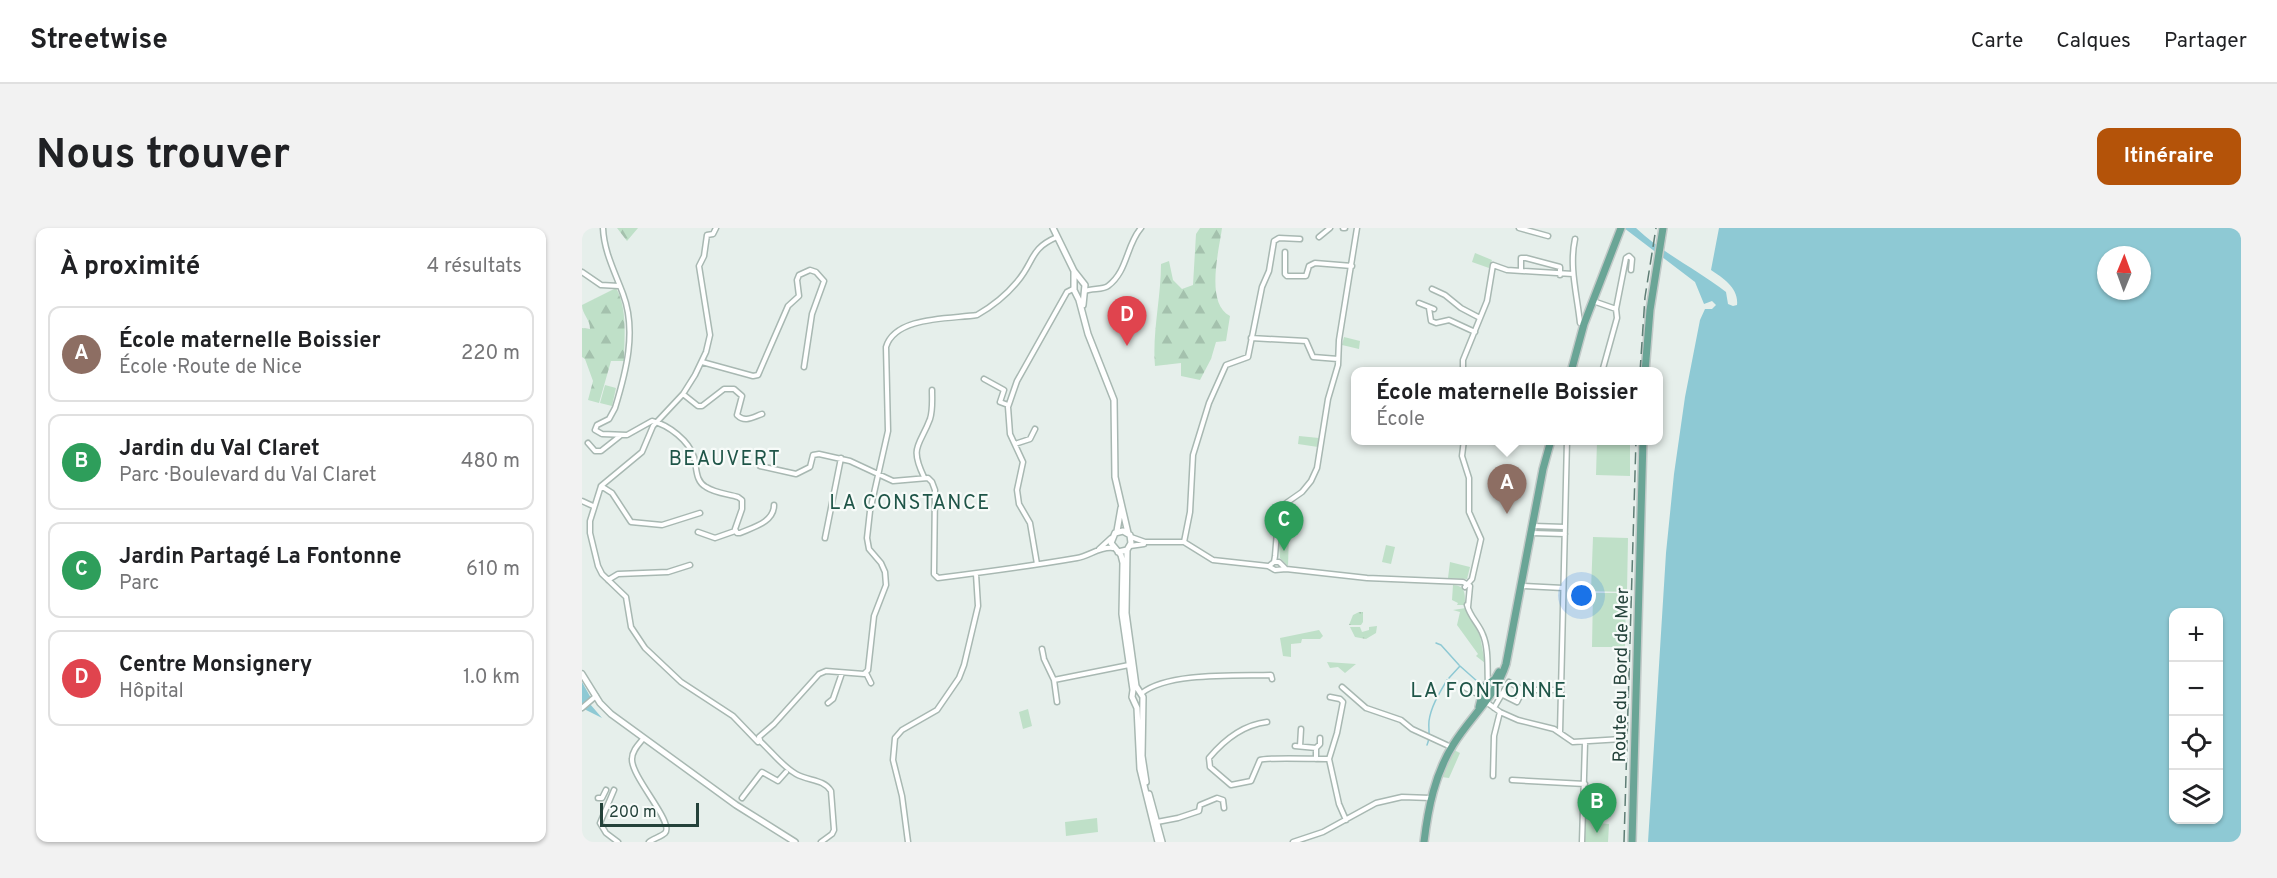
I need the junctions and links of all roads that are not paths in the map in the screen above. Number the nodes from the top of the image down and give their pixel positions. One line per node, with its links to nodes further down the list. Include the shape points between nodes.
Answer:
1 (603, 228): 22 (street, via 606,252)
2 (716, 228): 35 (street, via 708,235 699,266 710,335)
3 (1053, 228): 11 (street)
4 (1141, 228): 25 (street, via 1132,238 1124,268 1107,287)
5 (1330, 228): 12 (street)
6 (1357, 228): 16 (street)
7 (1519, 228): 10 (street)
8 (1663, 228): 40 (main road)
9 (1620, 231): 26 (main road)
10 (1548, 236)
11 (1058, 237): 23 (street, via 1074,271); 57 (street, via 1039,247 1017,282 984,311 912,323 892,334 886,347 888,430)
12 (1320, 237)
13 (1300, 239): 33 (street, via 1279,238 1274,242)
14 (1575, 239): 20 (street)
15 (1285, 252): 16 (street, via 1287,276 1306,276 1309,266 1315,263)
16 (1352, 266): 34 (street)
17 (1521, 270): 21 (street); 21 (street, via 1520,260 1526,258 1560,267); 30 (street, via 1493,266)
18 (1631, 270): 28 (street, via 1630,256 1626,258)
19 (582, 272): 22 (street, via 601,285)
20 (1573, 274): 21 (street); 31 (street, via 1580,322)
21 (1560, 275)
22 (619, 286): 48 (street, via 628,319 628,359 612,416 595,428 598,434)
23 (1076, 287): 25 (street); 25 (street); 29 (street); 44 (street, via 1067,292 1035,347)
24 (1432, 289): 30 (street)
25 (1085, 290): 29 (street)
26 (1593, 301): 28 (street); 31 (main road)
27 (1419, 303): 32 (street, via 1431,308 1431,321 1453,321)
28 (1616, 309): 39 (street)
29 (1083, 315): 61 (street, via 1113,400 1115,477)
30 (1480, 318): 32 (street)
31 (1584, 324): 38 (main road)
32 (1475, 332): 37 (street)
33 (1251, 338): 34 (street, via 1306,341 1311,356); 75 (street, via 1247,358 1226,365 1209,403 1193,455)
34 (1338, 360): 82 (street, via 1317,468 1302,492 1279,508)
35 (702, 362): 36 (street, via 758,375 788,306 799,296 799,275 810,270 824,281 812,314); 43 (street)
36 (804, 367)
37 (1463, 367)
38 (1572, 367)
39 (1603, 367)
40 (1645, 367)
41 (984, 379): 44 (street, via 1004,390 1000,402)
42 (932, 390): 58 (street, via 931,417 916,447 916,461)
43 (683, 394): 45 (street, via 702,406 724,389 734,389 742,396 737,415 741,419); 46 (street)
44 (1008, 405): 50 (street, via 1010,434)
45 (762, 414)
46 (657, 422): 48 (street, via 648,422 632,434); 59 (street, via 642,452); 67 (street, via 689,447 700,482 706,488 741,500)
47 (1035, 429): 50 (street, via 1030,439)
48 (621, 436): 49 (street, via 601,451 595,451)
49 (588, 443)
50 (1015, 444): 80 (street, via 1024,466 1017,490 1019,504 1030,523)
51 (1463, 445): 85 (street, via 1469,512 1482,539)
52 (1550, 445): 66 (main road)
53 (1568, 445): 65 (street)
54 (1643, 445): 147 (main road, Route du Bord de Mer)
55 (841, 458): 56 (street, via 813,455 810,467 796,474); 57 (street, via 877,472); 72 (street)
56 (760, 466)
57 (878, 476): 58 (street, via 892,481); 92 (street, via 867,544 885,572 886,585 874,616)
58 (924, 477): 83 (street, via 930,479 935,490 934,574 938,578)
59 (602, 486): 63 (street); 64 (street, via 612,493 631,522 662,525)
60 (582, 501): 63 (street)
61 (1121, 504): 68 (street); 71 (street)
62 (774, 505): 67 (street, via 768,518 740,533)
63 (593, 506): 84 (street, via 590,533 598,566)
64 (700, 513)
65 (1564, 527): 66 (street); 70 (street)
66 (1532, 530): 70 (street); 86 (main road)
67 (735, 531): 69 (street, via 715,538)
68 (1117, 531): 71 (street); 73 (street)
69 (698, 532)
70 (1564, 534): 87 (street)
71 (1130, 535): 74 (street, via 1139,542); 77 (street)
72 (825, 538)
73 (1111, 538): 76 (street); 78 (street)
74 (1154, 543): 75 (street); 77 (street)
75 (1184, 543): 82 (street, via 1212,560)
76 (1113, 548): 78 (street); 79 (street)
77 (1129, 548): 79 (street); 102 (street, via 1126,613)
78 (1097, 552): 80 (street)
79 (1118, 552): 90 (street, via 1123,563 1122,614)
80 (1037, 564): 83 (street)
81 (690, 565): 84 (street, via 668,572 618,574)
82 (1277, 566): 85 (street, via 1348,577 1428,580)
83 (976, 574): 142 (street, via 978,606 959,678 937,710 895,738 893,760)
84 (608, 580): 119 (street, via 626,597 631,627 645,648 681,682 726,711)
85 (1467, 586): 95 (street, via 1469,613 1484,635)
86 (1522, 586): 87 (street); 89 (main road)
87 (1564, 588): 101 (street)
88 (1042, 649): 96 (street)
89 (1507, 658): 95 (main road); 103 (main road)
90 (1129, 665): 96 (street); 102 (street)
91 (842, 673): 92 (street); 110 (street); 119 (street, via 819,674)
92 (866, 673): 97 (street)
93 (582, 674): 107 (street)
94 (1272, 679): 102 (street, via 1271,675 1188,678 1163,681)
95 (1490, 679): 103 (main road); 106 (main road)
96 (1054, 680): 109 (street)
97 (871, 683)
98 (1342, 687): 122 (street, via 1366,708 1401,720)
99 (1464, 687): 106 (street)
100 (1523, 690): 101 (street); 104 (street, via 1509,682); 104 (street, via 1517,702)
101 (1561, 690): 116 (street)
102 (1138, 692): 108 (street); 108 (street, via 1131,697)
103 (1492, 692): 106 (main road)
104 (1502, 694): 112 (street)
105 (1330, 697): 125 (street, via 1342,702)
106 (1482, 697): 112 (street); 122 (main road, via 1479,710)
107 (594, 698): 111 (street); 118 (street)
108 (1138, 701): 137 (street, via 1143,763); 143 (street, via 1140,769)
109 (1057, 702)
110 (828, 703)
111 (582, 708)
112 (1494, 708): 113 (street)
113 (1500, 712): 116 (street); 127 (street, via 1494,736)
114 (1267, 722): 124 (street, via 1230,735 1209,758 1210,767 1235,785 1251,781 1264,758)
115 (1301, 729): 123 (street, via 1298,746)
116 (1558, 730): 121 (street, via 1573,742)
117 (1320, 738): 123 (street)
118 (642, 739): 139 (street, via 631,757 632,763 667,831); 140 (street)
119 (758, 739): 141 (street, via 788,769 823,783 831,791 834,830)
120 (1622, 739): 121 (street)
121 (1586, 743): 129 (street)
122 (1451, 747): 134 (main road)
123 (1316, 748): 124 (street)
124 (1316, 757): 125 (street)
125 (1329, 759): 136 (street)
126 (786, 771): 133 (street, via 778,781 762,772)
127 (1493, 776)
128 (1512, 780): 129 (street)
129 (1585, 784): 146 (street)
130 (606, 790): 132 (street)
131 (614, 790): 138 (street, via 600,823)
132 (598, 798)
133 (742, 798)
134 (1430, 800): 136 (street, via 1402,798 1376,802); 145 (main road)
135 (1224, 808): 137 (street, via 1223,800 1217,798 1200,805 1199,811)
136 (1346, 820): 144 (street)
137 (1159, 821): 143 (street)
138 (618, 842)
139 (649, 842)
140 (795, 842)
141 (821, 842)
142 (908, 842)
143 (1160, 842)
144 (1293, 842)
145 (1424, 842)
146 (1582, 842)
147 (1632, 842)

